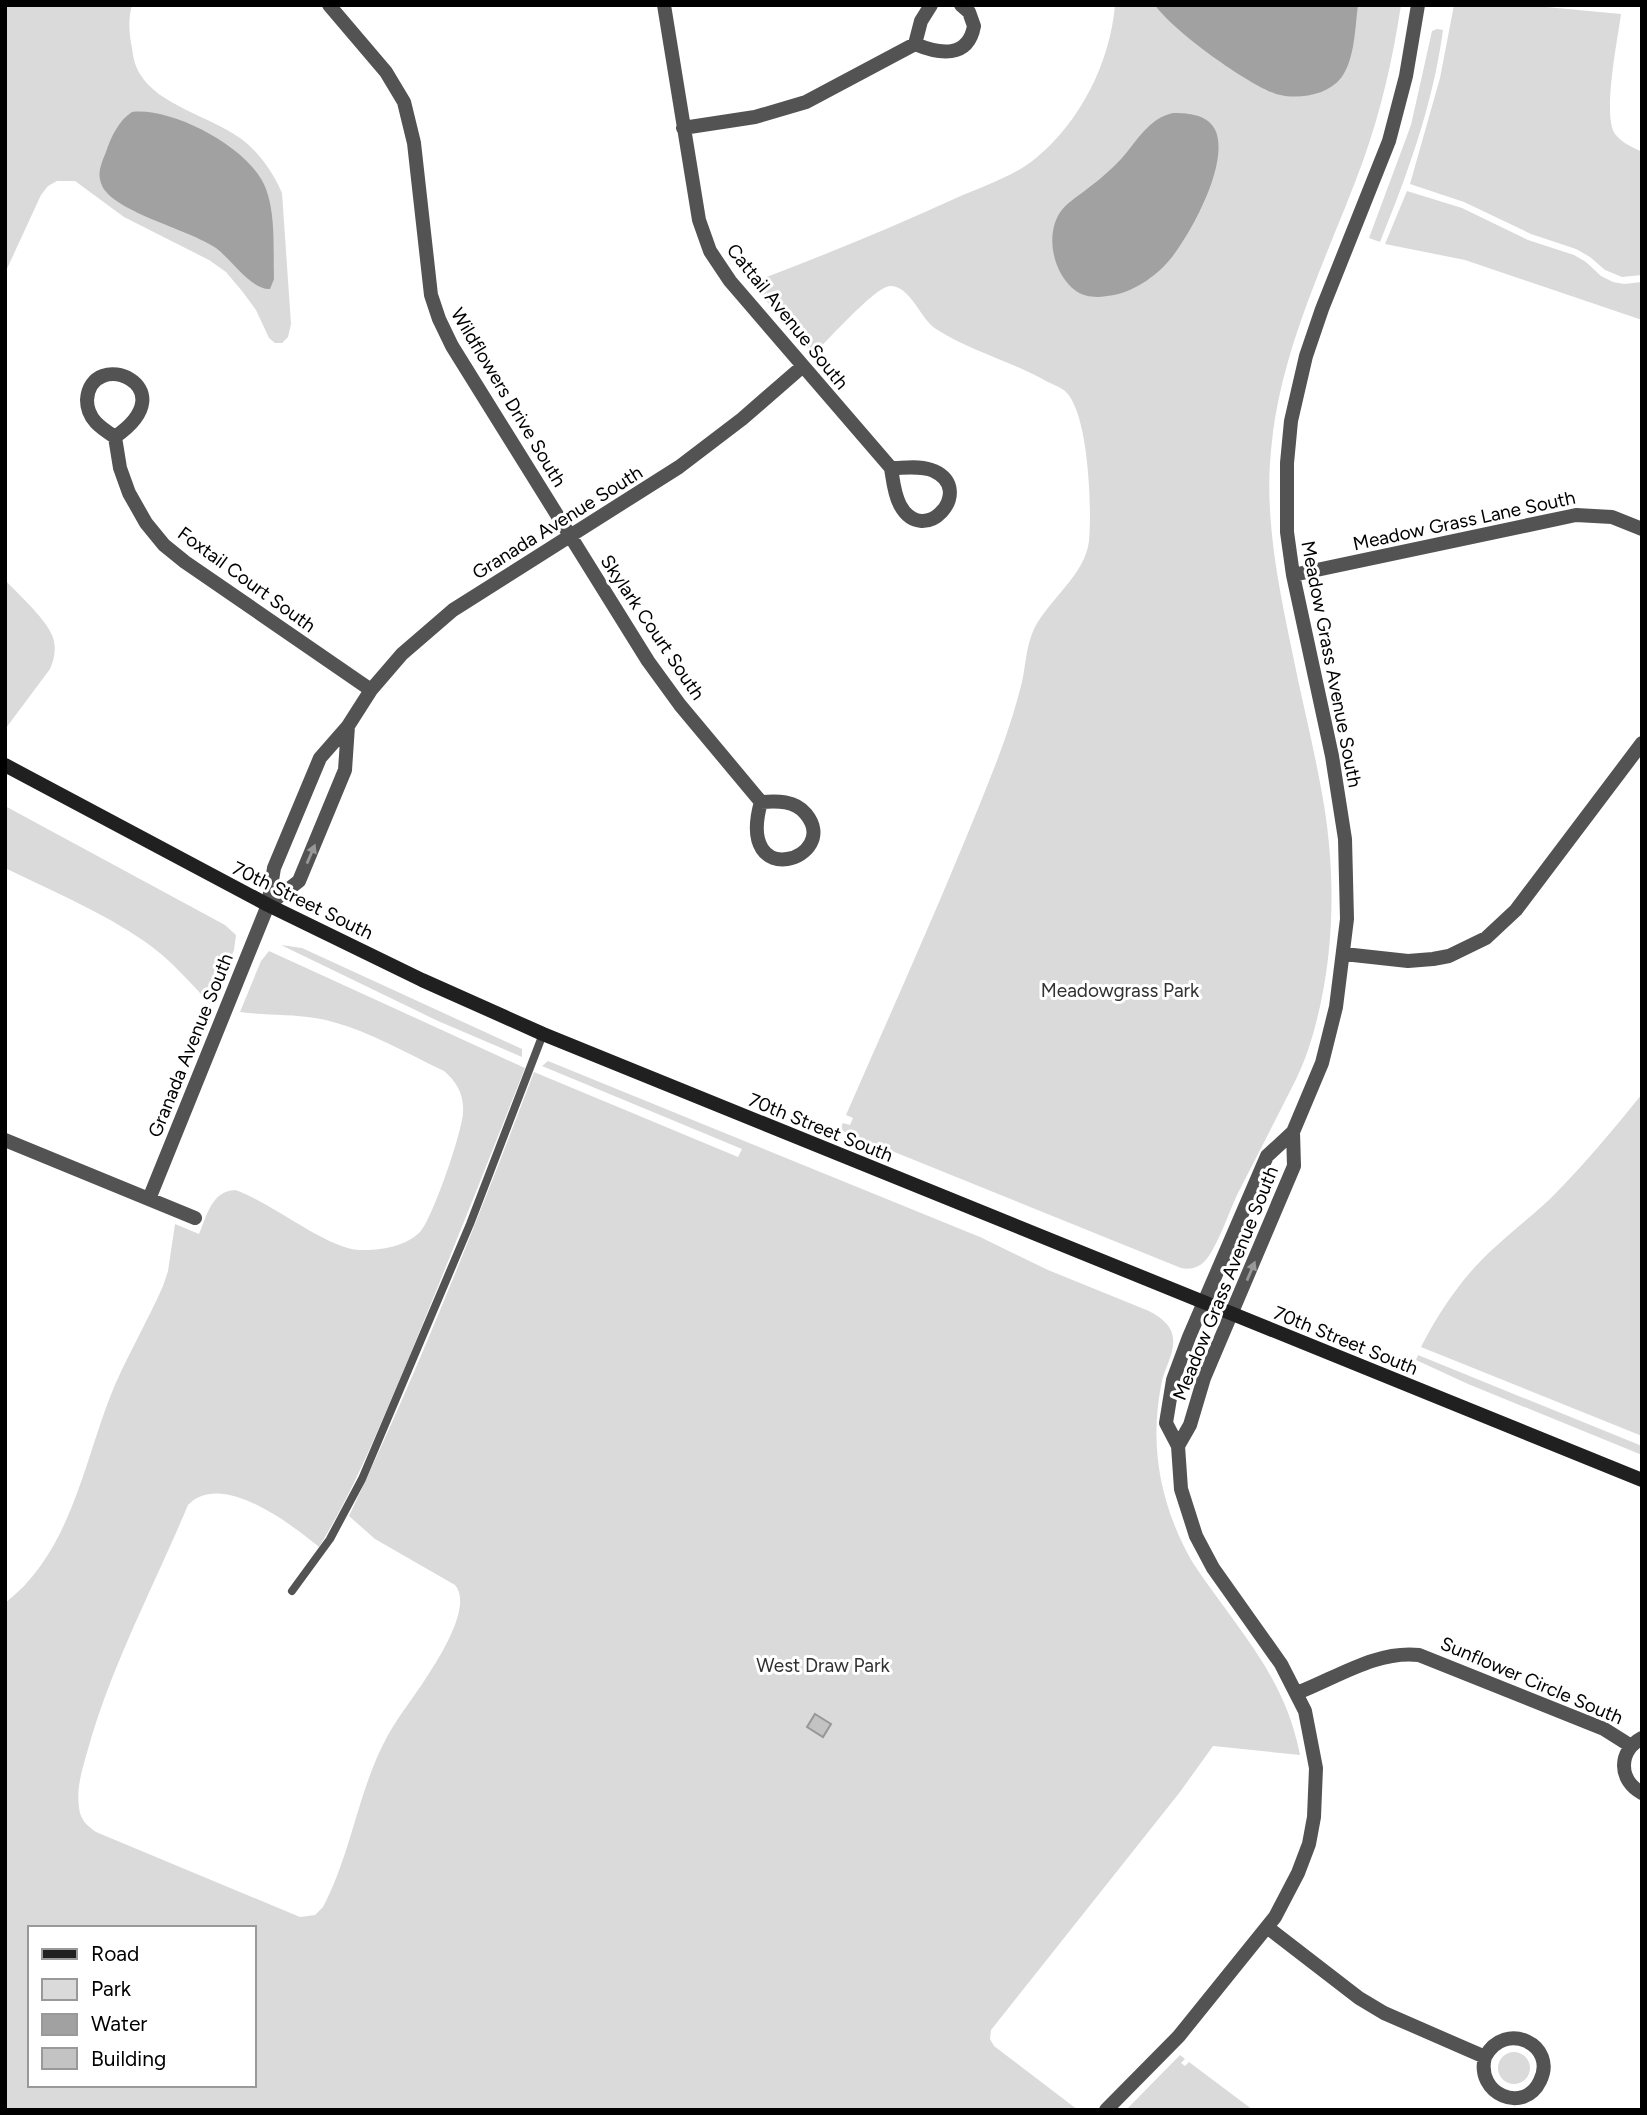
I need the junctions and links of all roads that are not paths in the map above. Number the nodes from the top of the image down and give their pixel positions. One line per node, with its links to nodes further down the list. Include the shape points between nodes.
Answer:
1 (329, 5): 12 (street, Wildflowers Drive South, via 386,72 407,111 431,295 439,319)
2 (664, 5): 7 (street, Cattail Avenue South)
3 (931, 5): 6 (street, via 920,21)
4 (961, 5): 6 (street, via 973,22 967,44 944,52)
5 (1418, 5): 13 (street, Meadow Grass Avenue South, via 1389,141 1322,309 1297,392 1286,472)
6 (915, 44): 7 (street, via 806,102 755,117)
7 (682, 128): 8 (street, Cattail Avenue South, via 698,220 710,251)
8 (803, 366): 10 (street, Cattail Avenue South); 12 (street, Granada Avenue South, via 693,457)
9 (115, 438): 9 (street, via 136,419 142,397 131,379 112,374 92,384 87,403 95,423); 14 (street, Foxtail Court South, via 129,493 170,551)
10 (891, 468): 10 (street, Cattail Avenue South, via 897,498 906,513 928,520 943,512 949,494 942,476 925,468)
11 (1642, 529): 13 (street, Meadow Grass Lane South, via 1612,517 1576,515)
12 (571, 537): 14 (street, Granada Avenue South, via 441,619); 18 (street, Skylark Court South, via 664,684)
13 (1293, 575): 20 (street, Meadow Grass Avenue South, via 1344,831 1348,919)
14 (371, 690): 15 (street, Granada Avenue South)
15 (348, 726): 19 (street, Granada Avenue South, via 320,758 274,868); 19 (street, Granada Avenue South, one-way to 15, via 299,881 345,770)
16 (1642, 743): 20 (street, via 1516,910 1486,938 1433,959)
17 (5, 765): 19 (main road, 70th Street South)
18 (761, 802): 18 (street, via 785,802 805,812 813,830 811,842 801,854 779,860 764,852 757,832)
19 (268, 905): 21 (main road, 70th Street South); 24 (street, Granada Avenue South)
20 (1344, 954): 22 (street, Meadow Grass Avenue South, via 1327,1047)
21 (543, 1034): 26 (main road, 70th Street South); 30 (lane, via 475,1213 362,1479 330,1539)
22 (1293, 1132): 26 (street, Meadow Grass Avenue South, via 1267,1156); 27 (street, Meadow Grass Avenue South, one-way to 22, via 1294,1166)
23 (5, 1140): 24 (street)
24 (149, 1199): 25 (street)
25 (195, 1218)
26 (1203, 1303): 27 (main road, 70th Street South); 28 (street, Meadow Grass Avenue South, via 1169,1397 1166,1423)
27 (1232, 1314): 28 (street, Meadow Grass Avenue South); 29 (main road, 70th Street South)
28 (1178, 1446): 31 (street, Meadow Grass Avenue South, via 1181,1489 1196,1536)
29 (1642, 1480)
30 (292, 1591)
31 (1297, 1693): 32 (street, Sunflower Circle South, via 1381,1658 1419,1655); 34 (street, Meadow Grass Avenue South, via 1314,1753 1314,1817 1295,1880)
32 (1636, 1742): 33 (street, Sunflower Circle South, via 1624,1757 1624,1771 1629,1784)
33 (1642, 1793)
34 (1268, 1927): 35 (street, via 1384,2013); 36 (street, Meadow Grass Avenue South, via 1179,2036)
35 (1485, 2056): 35 (street, via 1487,2083 1504,2097 1527,2095 1542,2079 1542,2057 1522,2039 1500,2040)
36 (1106, 2110)

